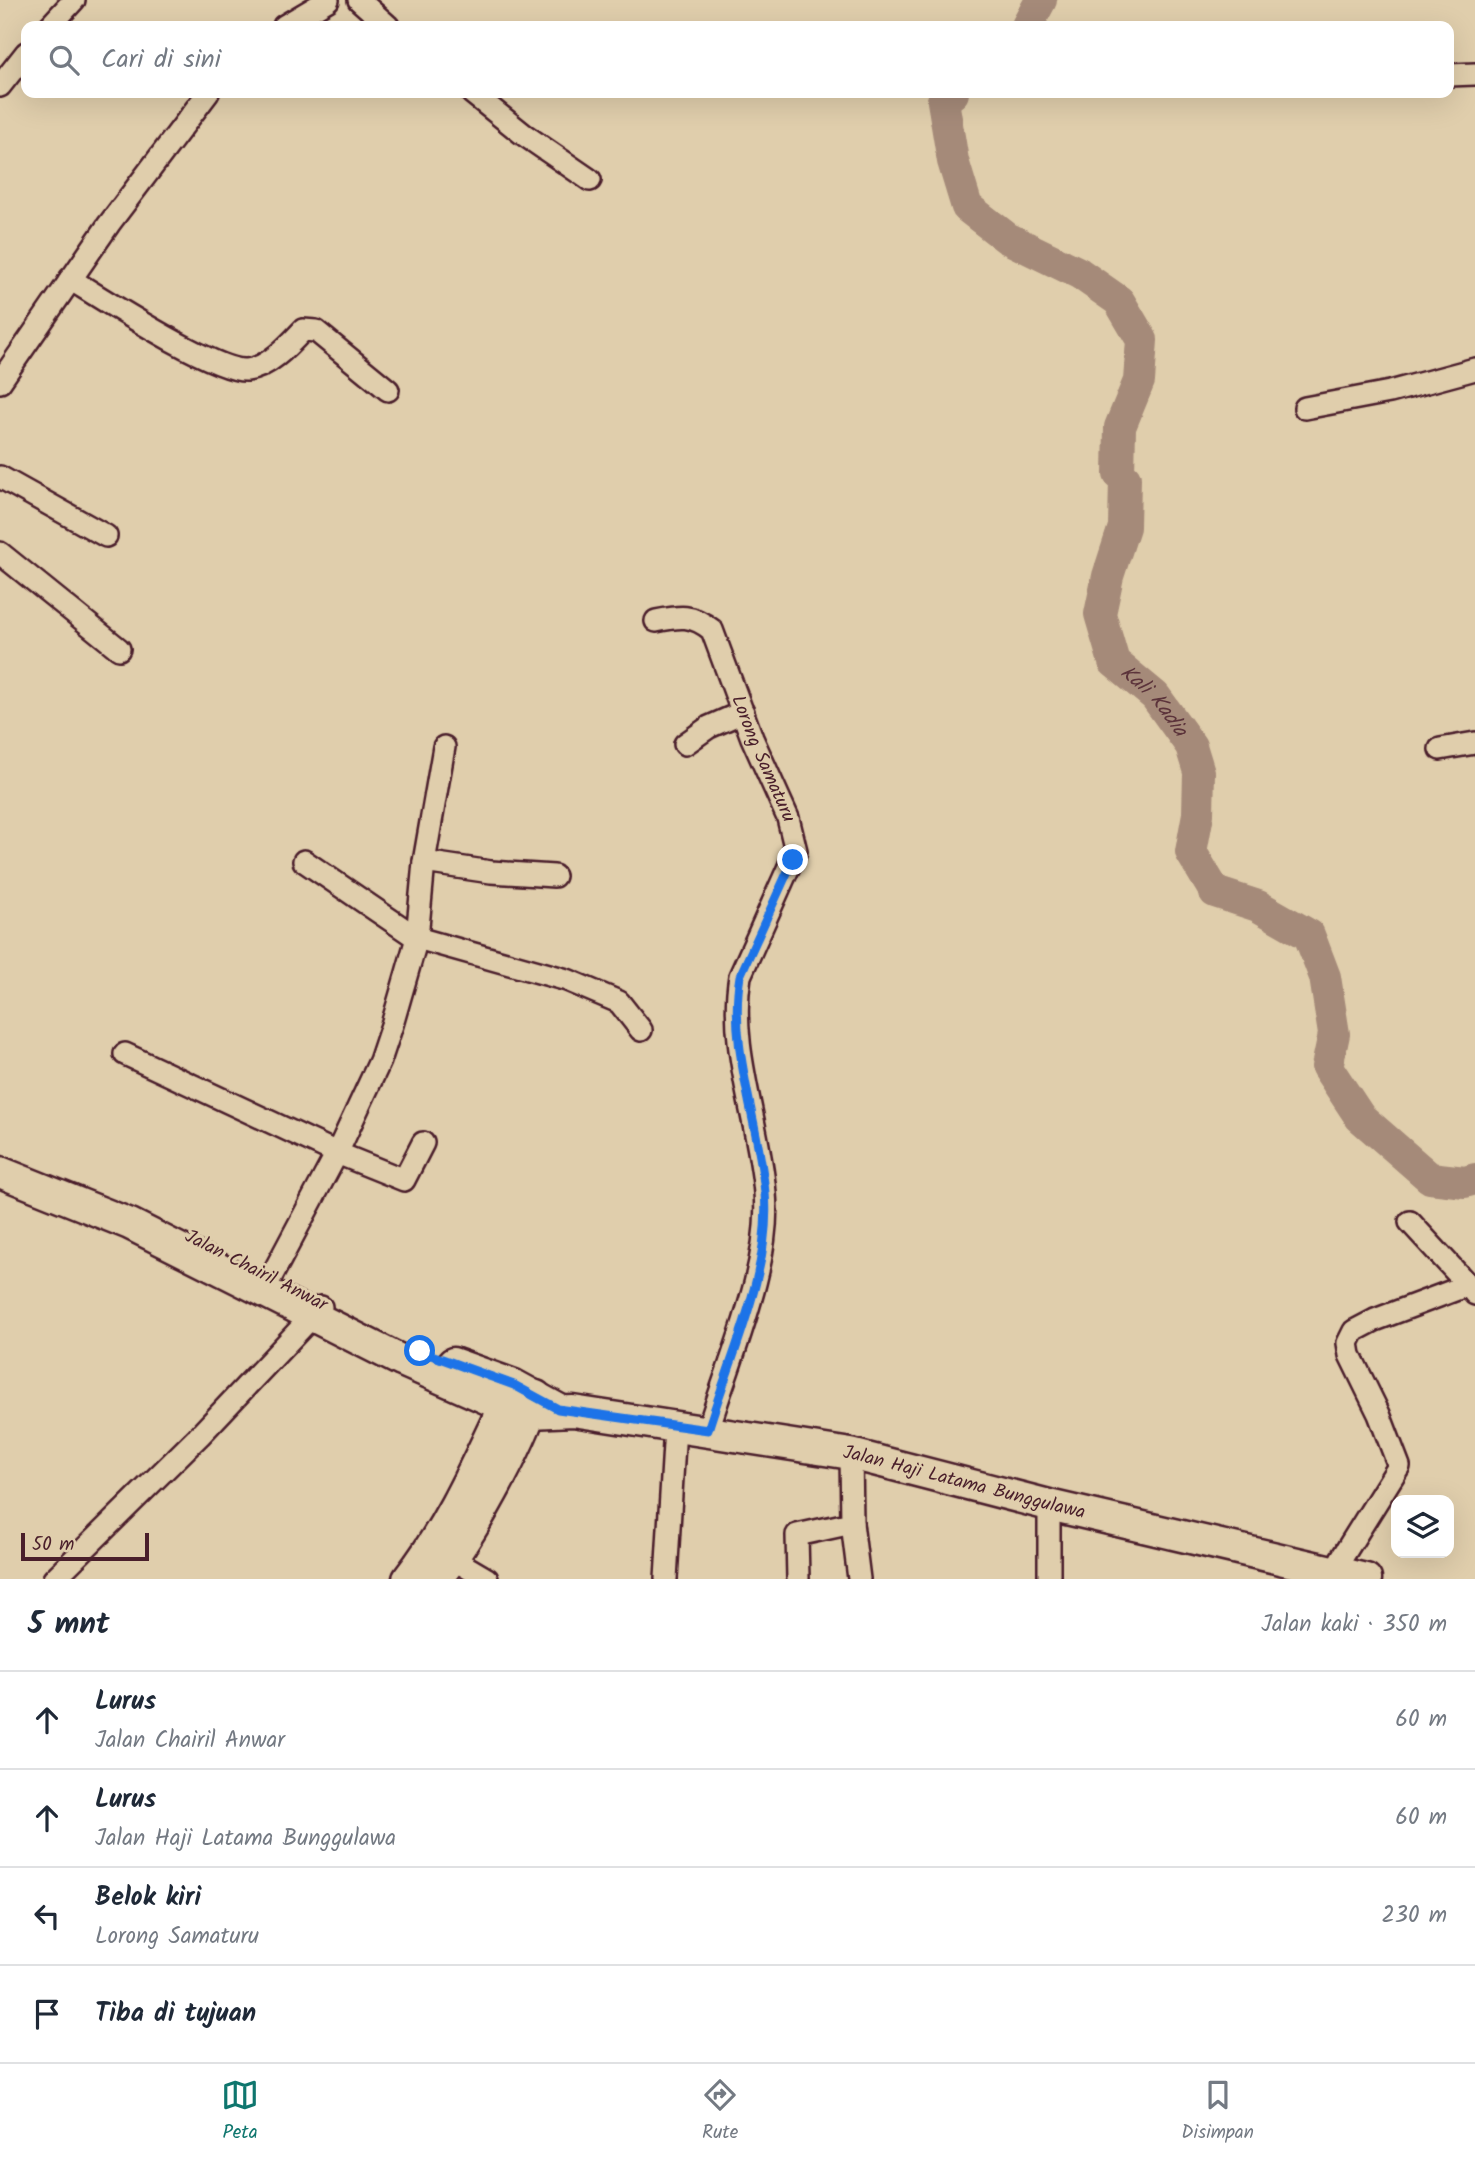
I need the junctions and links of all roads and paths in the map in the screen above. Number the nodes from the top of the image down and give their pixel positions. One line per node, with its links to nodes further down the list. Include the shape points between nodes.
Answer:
1 (74, 0): 4 (street)
2 (328, 0): 5 (street)
3 (359, 0): 6 (street)
4 (55, 21)
5 (292, 21)
6 (382, 21)
7 (21, 59): 10 (street)
8 (1475, 74): 9 (street)
9 (1454, 75)
10 (1, 83)
11 (204, 98): 14 (street)
12 (478, 98): 13 (street)
13 (590, 180)
14 (70, 279): 16 (street); 17 (street, via 189,350 238,370 258,367 303,330 316,331)
15 (1475, 369): 18 (street)
16 (0, 382)
17 (388, 390)
18 (1305, 408)
19 (0, 477): 20 (street)
20 (106, 536)
21 (0, 553): 23 (street)
22 (656, 621): 24 (street, Lorong Samaturu, via 684,615 712,630)
23 (119, 649)
24 (743, 712): 26 (street); 45 (street, Lorong Samaturu, via 788,818 796,851 740,976 737,993 766,1227 739,1336)
25 (1475, 743): 28 (street)
26 (685, 744)
27 (444, 747): 30 (street)
28 (1440, 749)
29 (304, 861): 32 (street)
30 (424, 862): 31 (street); 32 (street)
31 (554, 876)
32 (417, 938): 33 (street, via 567,980 619,1002); 37 (street, via 380,1061)
33 (641, 1030)
34 (125, 1054): 37 (street)
35 (423, 1143): 37 (street, via 404,1180)
36 (0, 1150): 40 (main road, Jalan Chairil Anwar, via 145,1213)
37 (337, 1153): 40 (street)
38 (0, 1171): 42 (main road, Jalan Chairil Anwar, via 130,1224)
39 (1410, 1222): 41 (street)
40 (270, 1279): 42 (main road, Jalan Chairil Anwar)
41 (1472, 1289): 50 (street, via 1375,1320 1354,1331 1348,1343 1399,1466 1341,1559)
42 (318, 1310): 43 (main road, Jalan Chairil Anwar, via 402,1361); 51 (street)
43 (528, 1402): 44 (main road, Jalan Haji Latama Bunggulawa); 49 (main road); 52 (main road, via 479,1461 435,1545)
44 (675, 1427): 45 (main road, Jalan Haji Latama Bunggulawa); 54 (street)
45 (708, 1430): 46 (main road, Jalan Haji Latama Bunggulawa)
46 (850, 1454): 47 (main road, Jalan Haji Latama Bunggulawa); 48 (street)
47 (1049, 1505): 50 (main road, Jalan Haji Latama Bunggulawa); 57 (street)
48 (852, 1523): 55 (street, via 797,1535); 56 (street)
49 (445, 1569): 53 (street)
50 (1346, 1577)
51 (54, 1579)
52 (408, 1579)
53 (488, 1579)
54 (666, 1579)
55 (798, 1579)
56 (859, 1579)
57 (1049, 1579)

